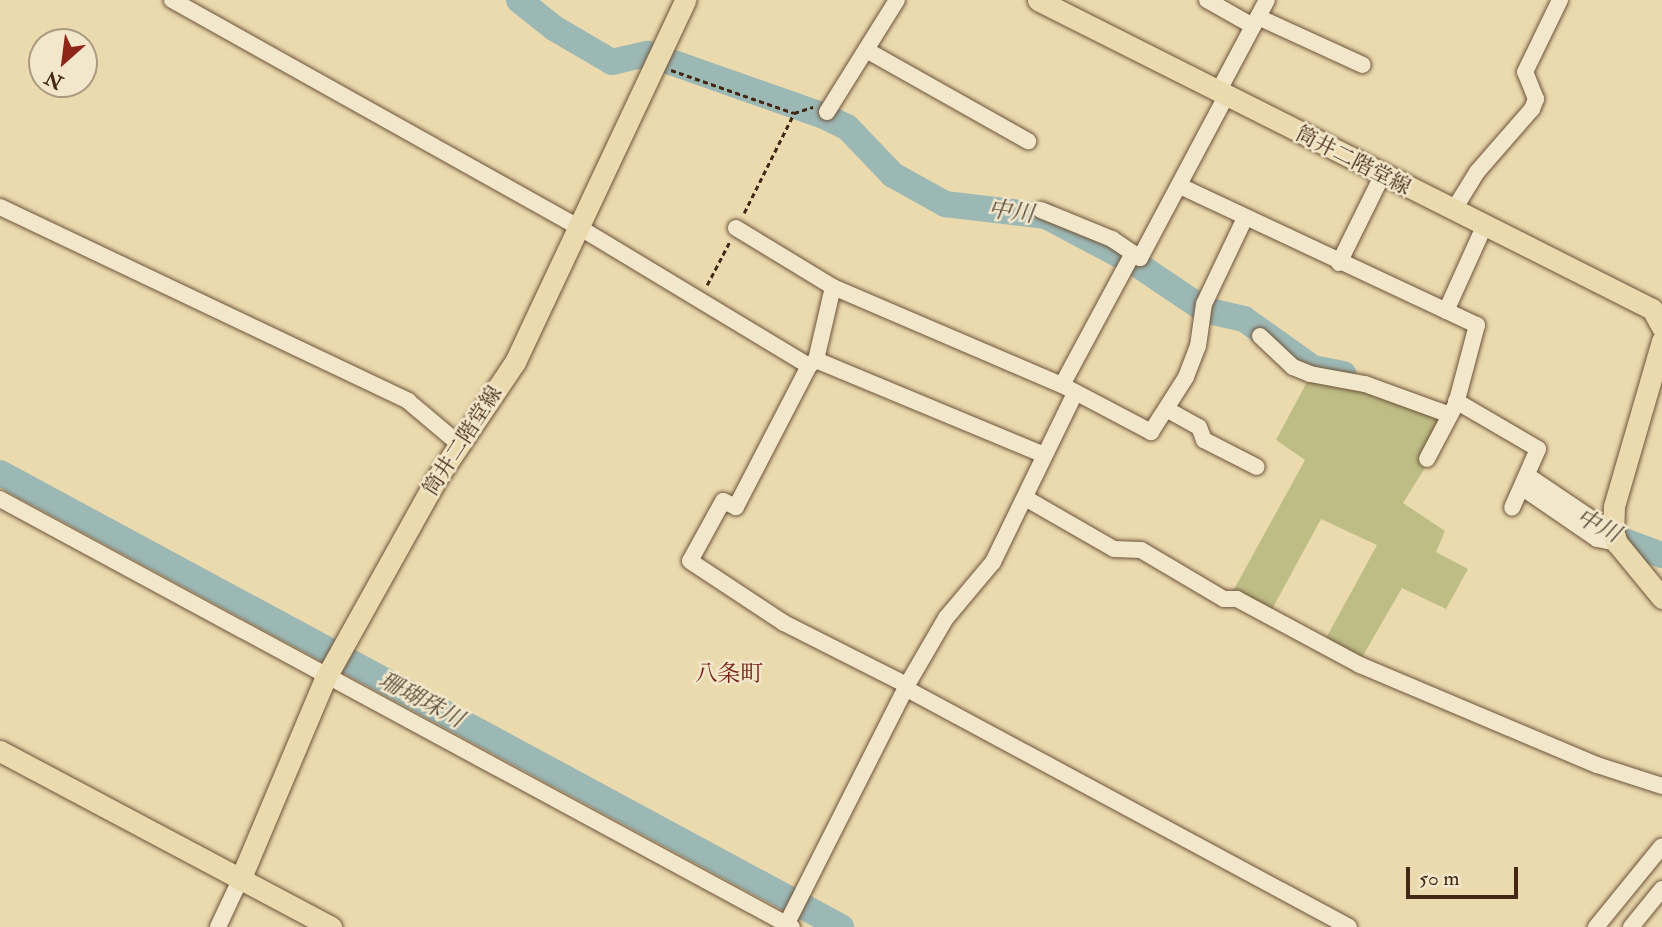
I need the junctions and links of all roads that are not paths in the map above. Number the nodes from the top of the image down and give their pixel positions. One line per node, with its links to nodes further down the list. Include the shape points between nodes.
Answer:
1 (172, 0): 20 (street)
2 (685, 0): 20 (main road, 筒井二階堂線)
3 (897, 0): 9 (street)
4 (1038, 0): 11 (main road, 筒井二階堂線)
5 (1207, 0): 8 (street)
6 (1267, 0): 8 (street)
7 (1560, 0): 18 (street, via 1525,72 1536,99 1532,109 1477,172)
8 (1255, 22): 10 (street); 11 (street)
9 (867, 51): 12 (street); 13 (street)
10 (1363, 65)
11 (1222, 94): 14 (main road, 筒井二階堂線); 15 (street)
12 (827, 112)
13 (1028, 141)
14 (1382, 176): 18 (main road, 筒井二階堂線); 24 (street)
15 (1180, 186): 19 (street); 23 (street, via 1140,258)
16 (0, 207): 34 (street, via 60,233 93,256 181,292 408,401)
17 (1041, 210): 23 (street)
18 (1453, 211): 21 (main road, 筒井二階堂線)
19 (1244, 220): 24 (street); 33 (street, via 1203,309 1198,346)
20 (578, 226): 30 (street); 34 (main road, 筒井二階堂線, via 515,362)
21 (1484, 227): 26 (street); 27 (main road, 筒井二階堂線, via 1653,309)
22 (736, 228): 25 (street)
23 (1130, 259): 31 (street)
24 (1339, 263): 26 (street)
25 (832, 287): 30 (street); 31 (street)
26 (1446, 311): 32 (street, via 1477,325 1479,331)
27 (1662, 327)
28 (1260, 335): 32 (street, via 1293,367 1310,374)
29 (1662, 341): 42 (main road)
30 (812, 363): 35 (street); 45 (street, via 736,508 723,500 690,561 785,623)
31 (1069, 389): 33 (street, via 1151,432); 35 (street)
32 (1454, 406): 36 (street); 38 (street, via 1538,449)
33 (1168, 410): 37 (street, via 1199,427 1204,440)
34 (459, 444): 44 (main road, 筒井二階堂線)
35 (1044, 455): 40 (street)
36 (1427, 459)
37 (1257, 467)
38 (1526, 482): 41 (street); 42 (street)
39 (0, 499): 44 (street)
40 (1027, 499): 45 (street, via 993,562 946,618); 47 (street, via 1114,549 1141,550 1360,665 1597,765)
41 (1512, 508)
42 (1615, 535): 43 (main road)
43 (1662, 598)
44 (327, 678): 49 (main road, 筒井二階堂線); 51 (street)
45 (906, 687): 51 (street); 54 (street)
46 (0, 751): 49 (main road)
47 (1662, 786)
48 (1662, 846): 55 (street)
49 (240, 880): 52 (street); 53 (main road)
50 (1662, 888): 56 (street)
51 (788, 924)
52 (218, 927)
53 (331, 927)
54 (1349, 927)
55 (1596, 927)
56 (1631, 927)

